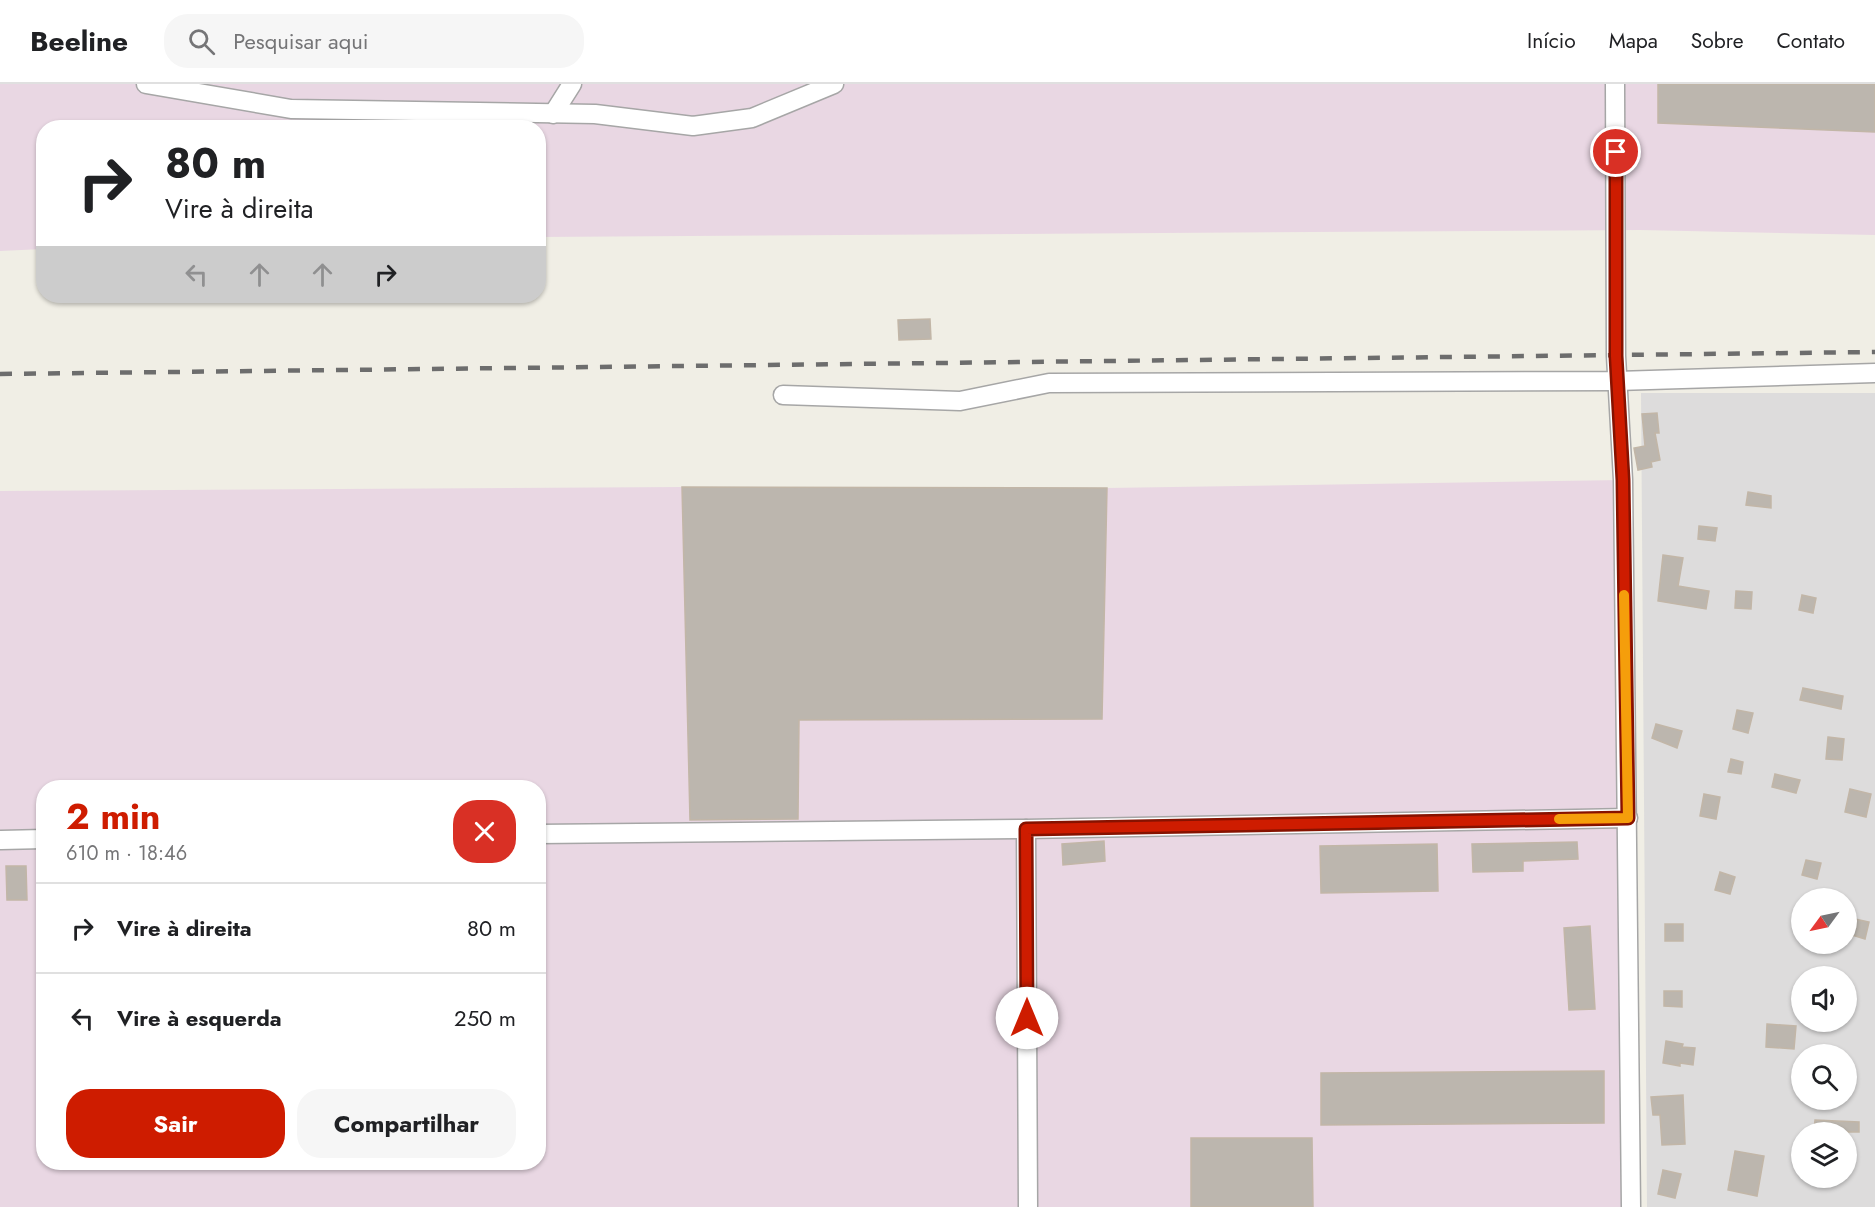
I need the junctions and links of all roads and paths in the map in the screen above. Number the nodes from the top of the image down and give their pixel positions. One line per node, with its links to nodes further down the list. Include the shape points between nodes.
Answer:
1 (146, 84): 5 (street, via 291,109)
2 (572, 84): 5 (street)
3 (834, 84): 5 (street, via 752,118 693,126 595,114)
4 (1616, 84): 7 (street)
5 (553, 114)
6 (1875, 373): 7 (street)
7 (1617, 381): 8 (street, via 1048,383 960,401); 9 (street, via 1623,480)
8 (783, 394)
9 (1628, 818): 10 (street); 15 (street)
10 (1026, 829): 11 (street); 14 (street)
11 (546, 834)
12 (36, 839): 13 (street)
13 (1, 840)
14 (1028, 1207)
15 (1631, 1207)

